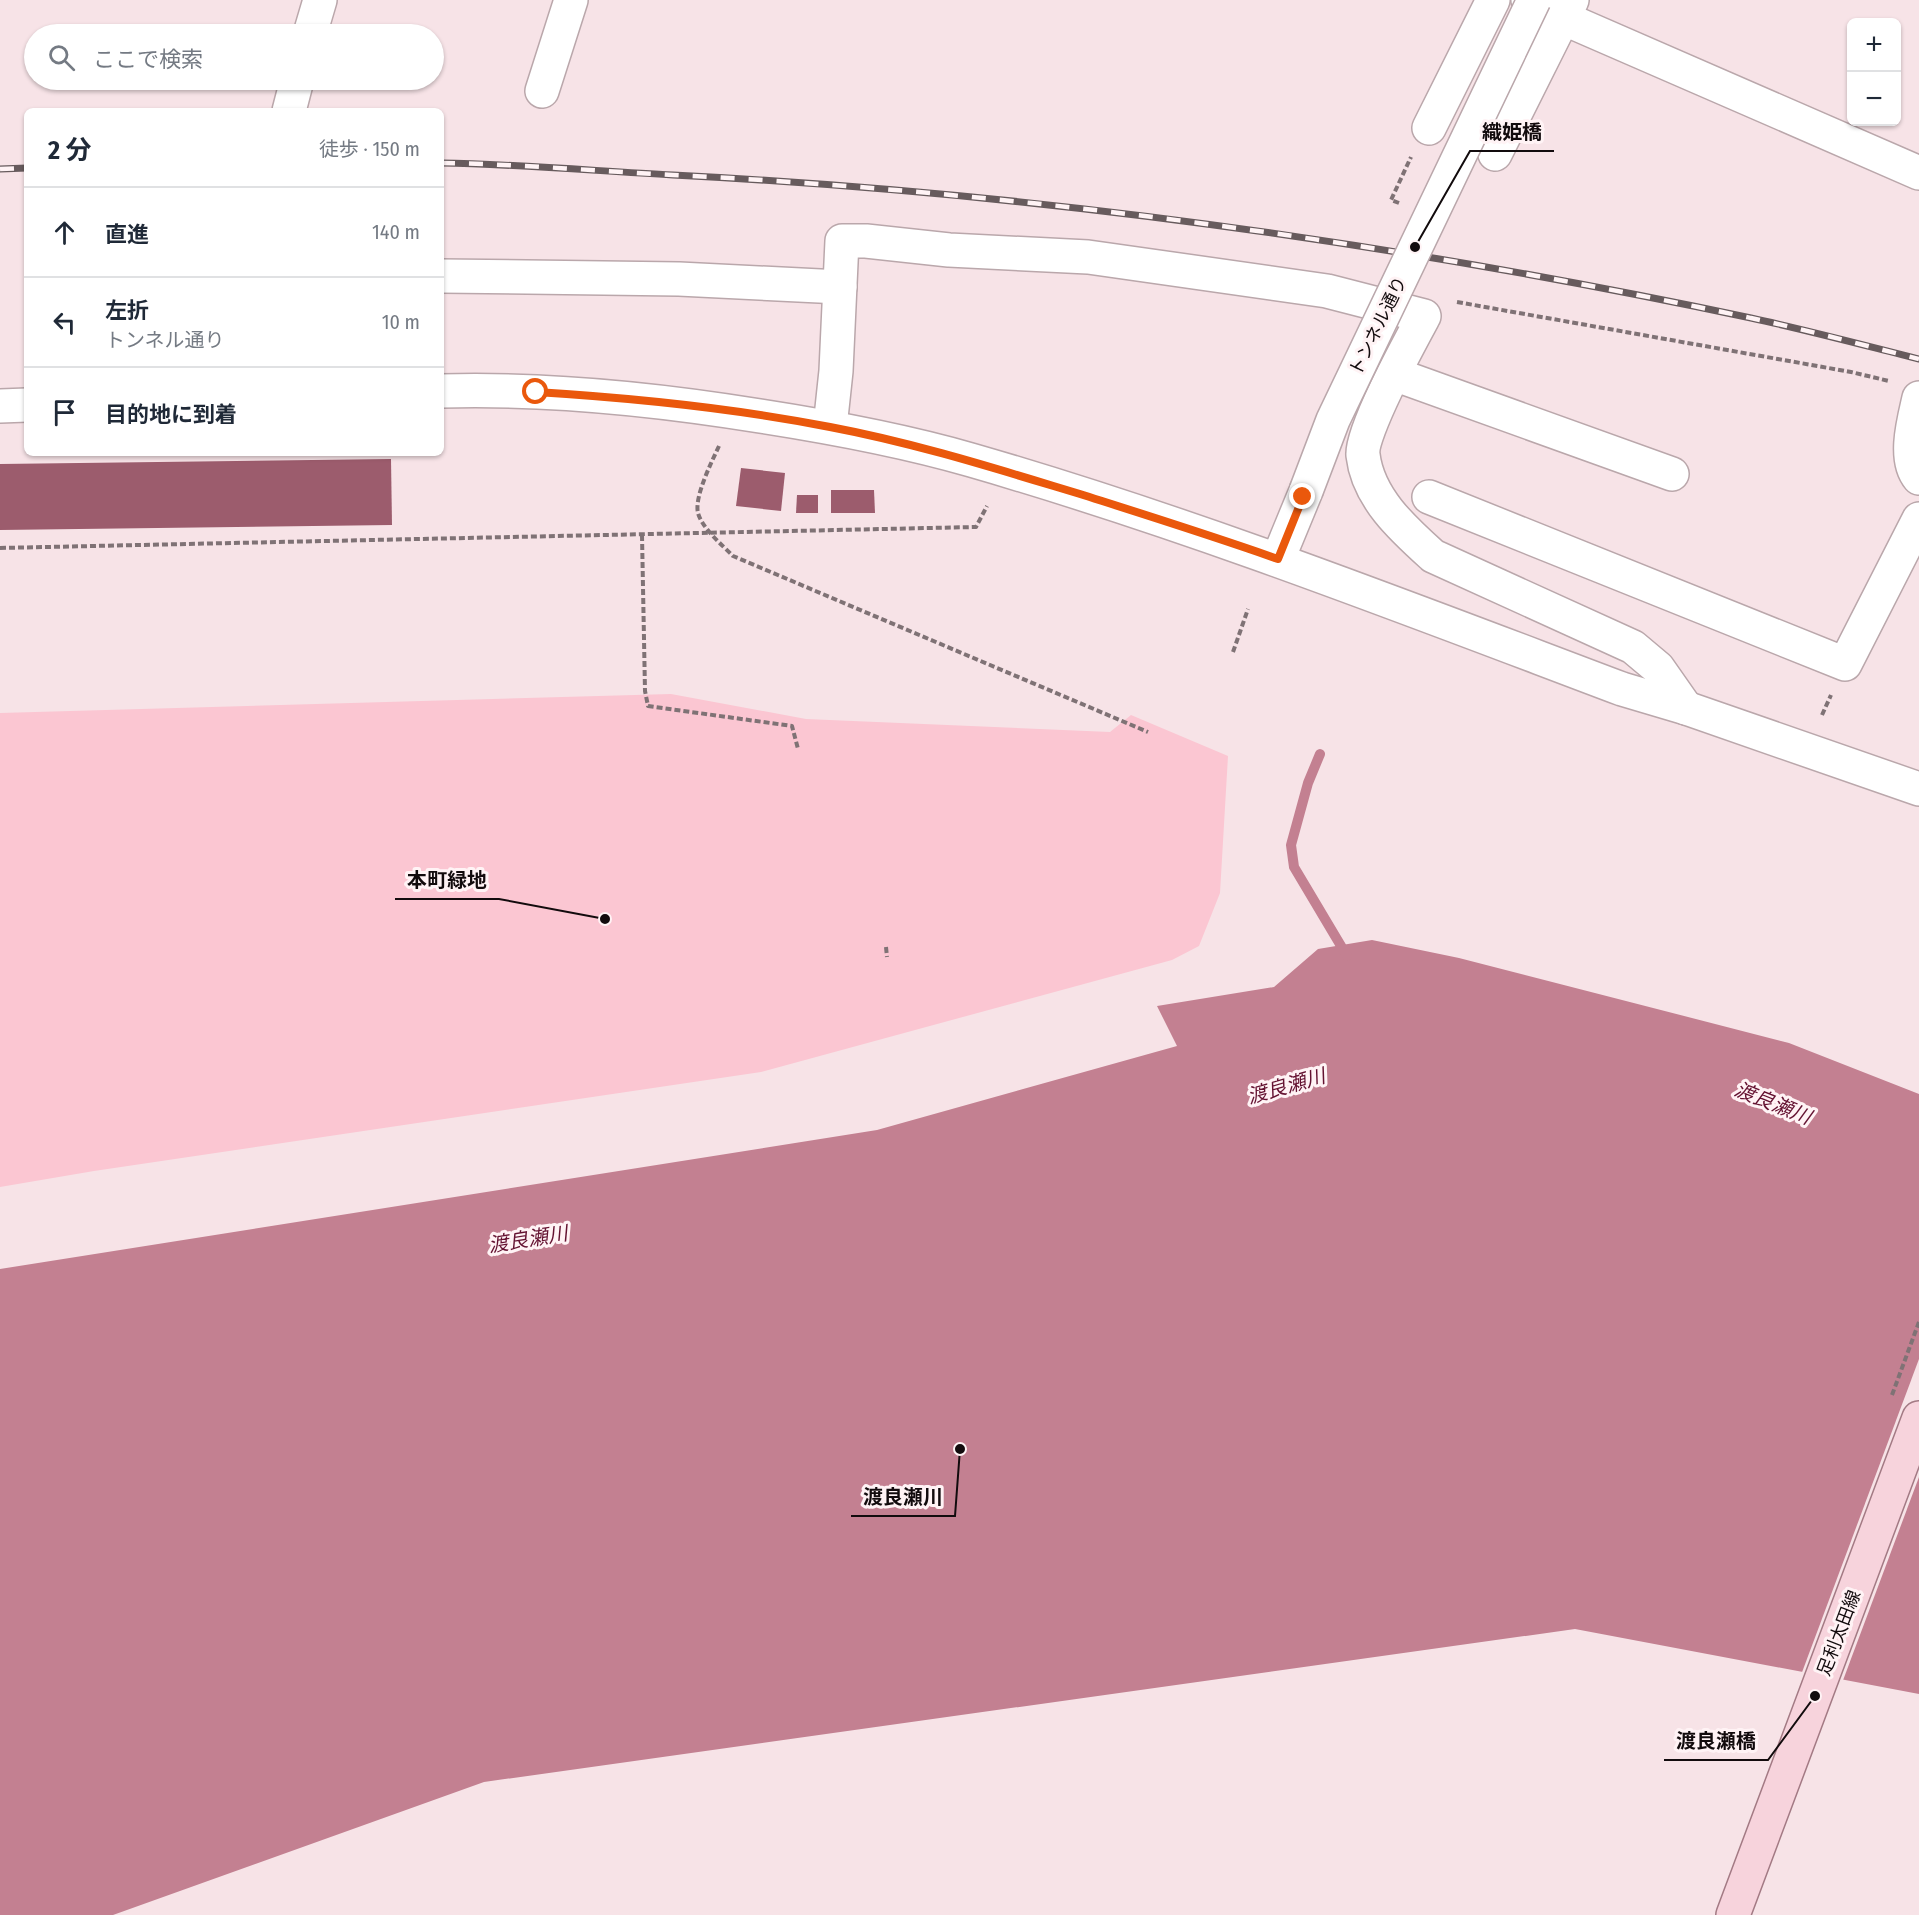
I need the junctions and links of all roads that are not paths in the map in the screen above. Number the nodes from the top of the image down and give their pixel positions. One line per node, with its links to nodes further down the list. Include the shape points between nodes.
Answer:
1 (320, 0): 7 (street)
2 (571, 0): 9 (street)
3 (1493, 0): 11 (street)
4 (1528, 0): 6 (street)
5 (1534, 0): 26 (street, トンネル通り, bridge, via 1333,420)
6 (1568, 9): 12 (street); 13 (street)
7 (313, 24)
8 (294, 90): 10 (street)
9 (542, 91)
10 (289, 108)
11 (1428, 128)
12 (1495, 154)
13 (1919, 172)
14 (444, 276): 15 (street, via 679,279)
15 (840, 287): 16 (street, via 842,241 866,241 949,250 1088,256 1327,291 1424,316); 21 (street)
16 (1394, 374): 22 (street); 27 (street, via 1362,453 1379,499 1409,534 1433,555 1633,647 1658,669)
17 (1908, 390): 23 (street, via 1910,446 1914,473)
18 (444, 391): 21 (street, via 604,396)
19 (24, 405): 20 (street)
20 (0, 406)
21 (830, 427): 26 (street, via 969,460)
22 (1672, 474)
23 (1919, 478)
24 (1428, 497): 25 (street, via 1845,664)
25 (1919, 519)
26 (1278, 559): 27 (street, via 1622,689)
27 (1686, 708): 28 (street)
28 (1919, 789)
29 (1919, 1418): 30 (main road, 足利太田線)
30 (1733, 1915)

